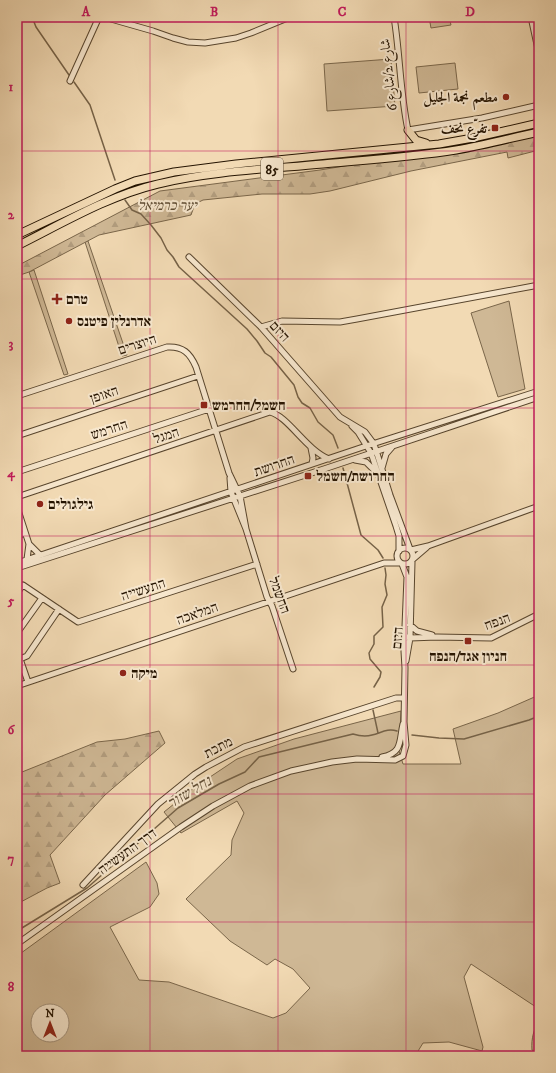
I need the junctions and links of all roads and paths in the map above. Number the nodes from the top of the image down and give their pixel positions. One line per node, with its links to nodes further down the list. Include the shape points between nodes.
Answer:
1 (99, 17): 7 (street)
2 (104, 17): 3 (street, via 172,38 205,43 236,38)
3 (290, 17)
4 (394, 17): 12 (street, شارع 2/شارع 6, via 403,111)
5 (531, 17): 6 (street)
6 (539, 54)
7 (70, 81)
8 (539, 105): 12 (street, via 482,118)
9 (539, 120): 11 (highway)
10 (539, 123): 11 (highway, 85)
11 (529, 126): 14 (highway, 85)
12 (408, 130): 14 (highway, via 416,140); 15 (highway, via 407,141)
13 (539, 132): 17 (highway, 85, via 440,152 175,180 118,197)
14 (432, 145): 15 (highway, 85)
15 (396, 149): 16 (highway, 85, via 236,164 155,176 115,189)
16 (17, 235)
17 (17, 246)
18 (189, 257): 20 (street, היזם)
19 (539, 285): 20 (street, via 345,321 282,321)
20 (261, 327): 26 (street, היזם, via 340,417)
21 (198, 376): 23 (street, היוצרים, via 189,354 180,349 167,347); 25 (street, היוצרים); 28 (street, האופן)
22 (539, 391): 29 (street, החרושת)
23 (17, 396)
24 (539, 397): 31 (street, החרושת)
25 (209, 409): 27 (street, היוצרים); 38 (street, החרמש)
26 (350, 424): 29 (street, היזם, via 365,432); 30 (street, היזם)
27 (216, 431): 32 (street, המגל, via 270,412 280,418); 39 (street, היוצרים); 45 (street, המגל)
28 (17, 436)
29 (374, 444): 30 (street, החרושת); 33 (street, היזם)
30 (366, 446): 33 (street, היזם); 34 (street, החרושת)
31 (393, 446): 33 (street, החרושת); 37 (street, via 386,454)
32 (311, 448): 34 (street, המגל); 36 (street)
33 (374, 452): 35 (street, החרושת); 37 (street, היזם); 40 (street, היזם)
34 (329, 459): 36 (street, החרושת)
35 (350, 460): 40 (street, via 366,462); 44 (street, החרושת)
36 (312, 464): 41 (street, החרושת)
37 (382, 468): 43 (street, היזם)
38 (17, 472)
39 (229, 473): 41 (street, היוצרים); 42 (street, היוצרים)
40 (378, 476): 43 (street, היזם)
41 (237, 490): 42 (street, החרושת); 44 (street, היוצרים)
42 (231, 492): 46 (street, היוצרים); 56 (street, החרושת)
43 (387, 494): 54 (street, היזם); 55 (street, היזם, via 398,531)
44 (240, 496): 46 (street, החרושת); 49 (street, החשמל)
45 (17, 497)
46 (233, 498): 49 (street, החשמל); 63 (street, החרושת)
47 (539, 506): 53 (street, המלאכה)
48 (17, 507): 50 (street)
49 (246, 529): 62 (street, החשמל)
50 (25, 533): 51 (street); 52 (street)
51 (17, 536)
52 (29, 544): 56 (street); 57 (street)
53 (428, 546): 54 (street, המלאכה); 58 (street, המלאכה)
54 (410, 550): 55 (street, המלאכה, via 405,548); 58 (street, via 414,554)
55 (398, 552): 60 (street, המלאכה); 61 (street, via 397,558)
56 (40, 555): 57 (street, החרושת)
57 (27, 559): 59 (street, החרושת)
58 (413, 560): 61 (street, המלאכה, via 407,565); 69 (street, היזם)
59 (17, 562)
60 (384, 563): 61 (street, המלאכה); 66 (street, המלאכה)
61 (401, 563): 71 (street, היזם, via 407,576)
62 (257, 564): 66 (street, החשמל); 67 (street, התעשייה, via 78,622)
63 (17, 568)
64 (17, 593): 65 (street, התעשייה, via 23,585)
65 (42, 598): 67 (street, התעשייה); 70 (street)
66 (269, 601): 74 (street, החשמל); 75 (street, המלאכה)
67 (59, 609): 73 (street, via 27,656)
68 (539, 614): 72 (street, הנפח, via 491,638)
69 (410, 625): 71 (street, היזם); 72 (street, הנפח, via 417,631)
70 (17, 633)
71 (407, 637): 72 (street, הנפח); 77 (street, היזם)
72 (437, 637)
73 (19, 658): 75 (street)
74 (293, 669)
75 (28, 682): 76 (street, המלאכה)
76 (17, 686)
77 (404, 698): 78 (street, דרך התעשייה); 80 (street, מתכת, via 396,698 244,747 206,767 158,804)
78 (404, 722): 79 (street, דרך התעשייה, via 400,744 395,751 390,755); 79 (street, דרך התעשייה, via 406,741 403,756 395,760)
79 (373, 759): 81 (street, דרך התעשייה, via 332,762 291,771 250,786 181,826)
80 (83, 885)
81 (17, 944)

